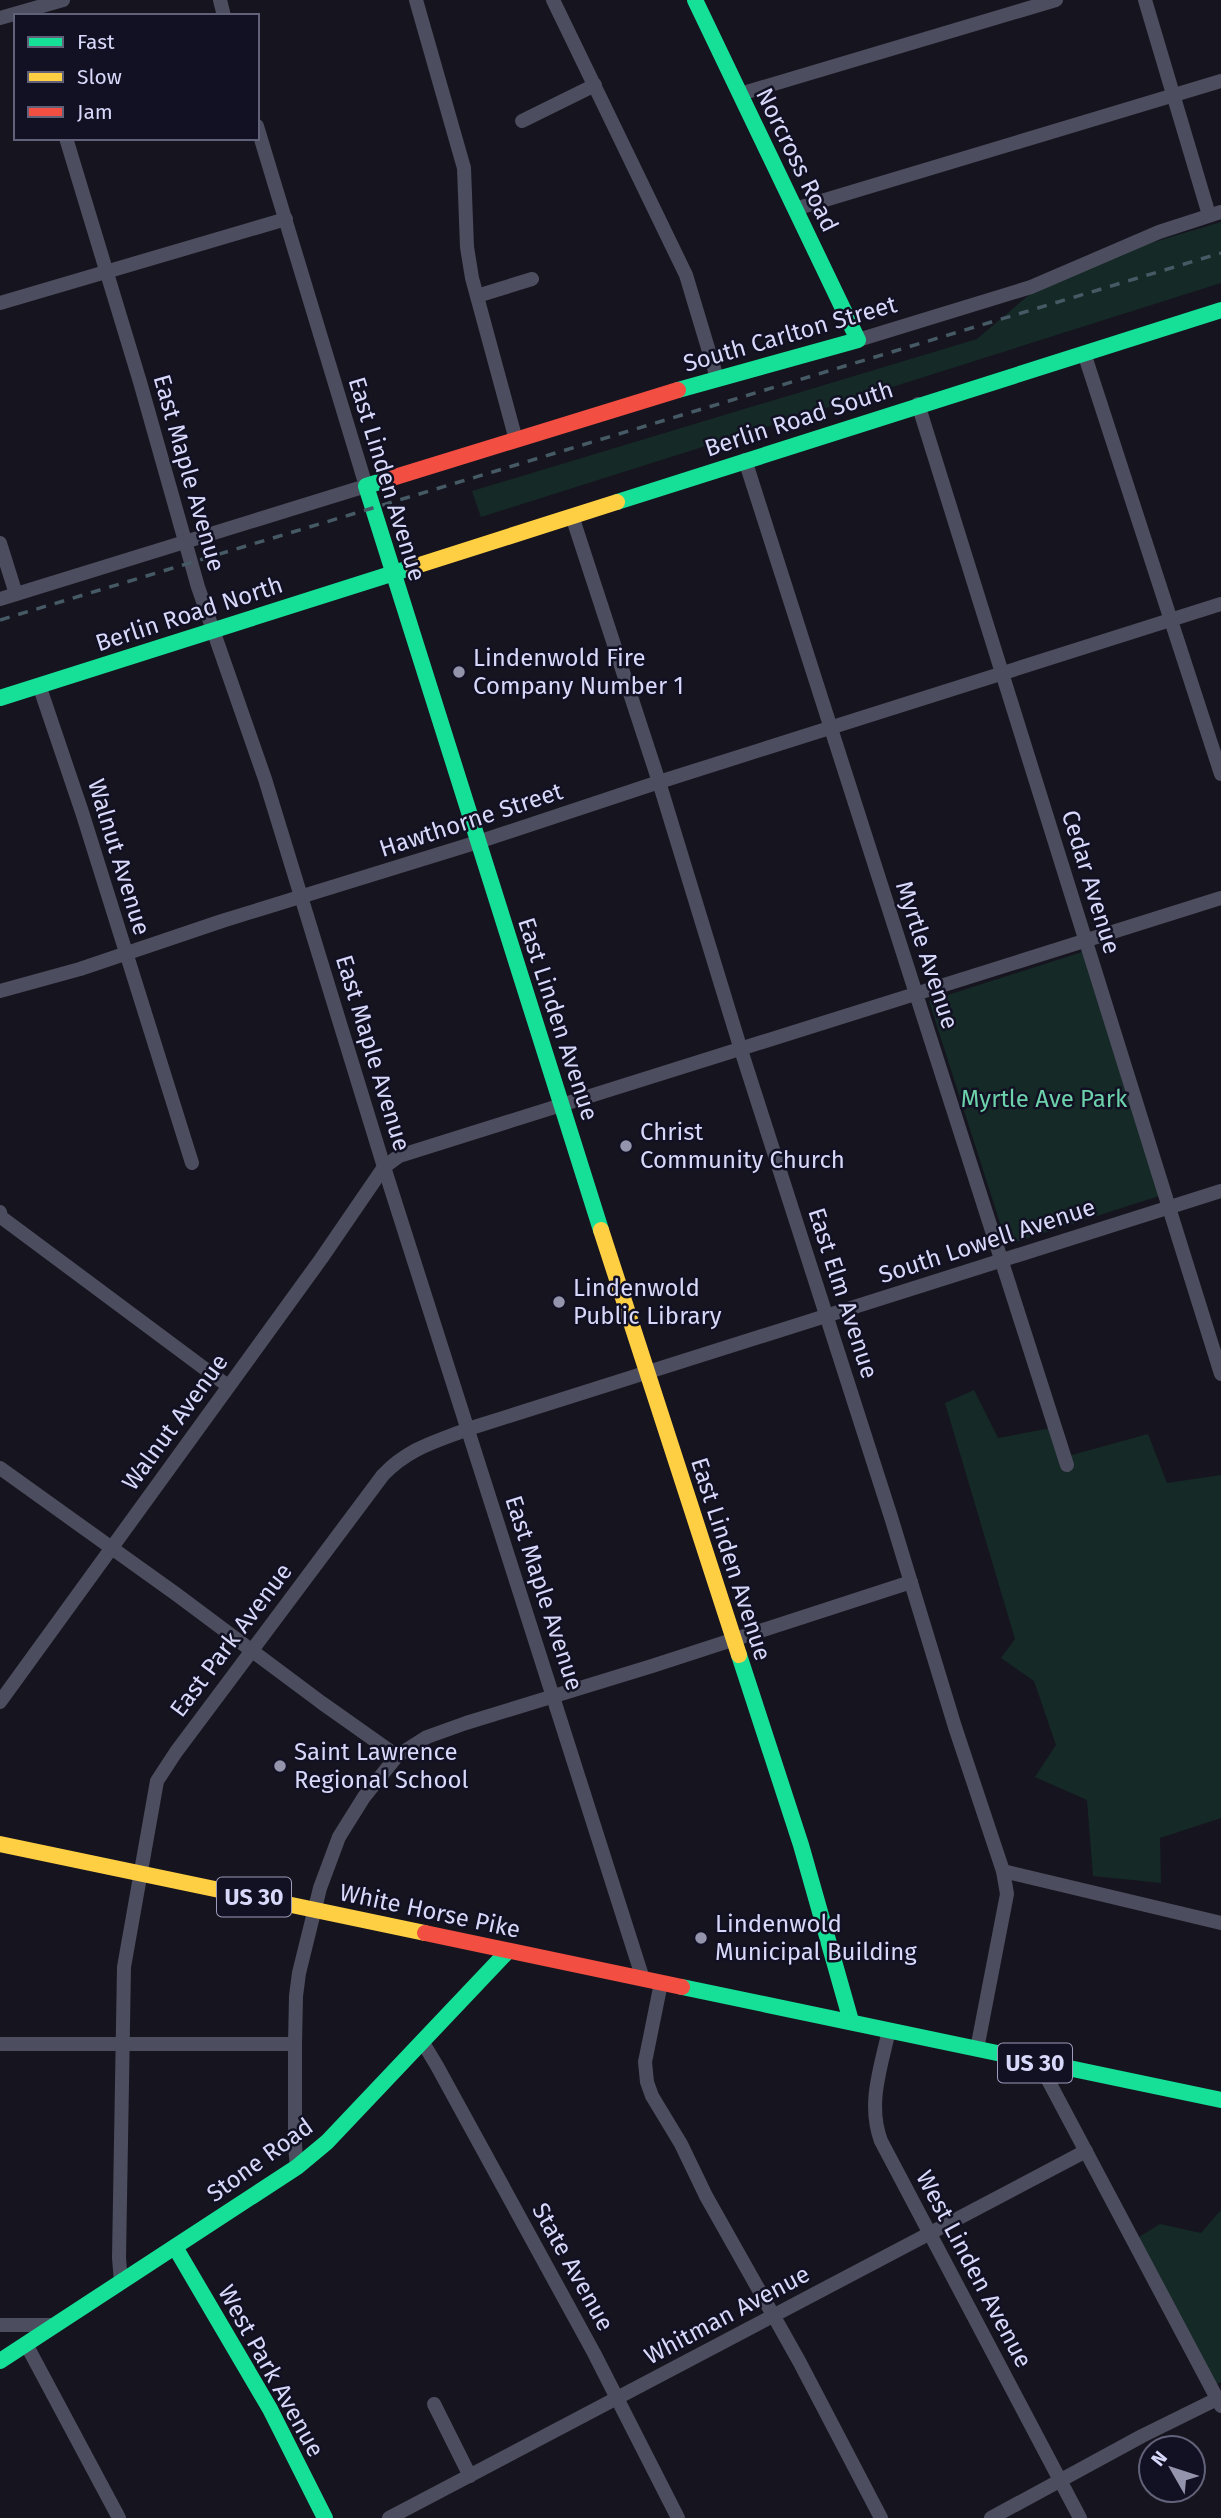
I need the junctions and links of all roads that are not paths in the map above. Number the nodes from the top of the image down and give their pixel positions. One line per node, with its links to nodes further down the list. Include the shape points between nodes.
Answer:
1 (63, 0): 7 (street)
2 (416, 0): 20 (street, via 464,169 467,247)
3 (554, 0): 9 (street)
4 (695, 0): 10 (main road, Norcross Road)
5 (1056, 0): 10 (street)
6 (1145, 0): 11 (street)
7 (31, 13)
8 (1221, 81): 11 (street)
9 (596, 85): 12 (street); 25 (street, via 685,275)
10 (740, 94): 15 (main road, Norcross Road)
11 (1173, 96): 15 (street); 16 (street)
12 (522, 121)
13 (259, 131): 17 (street, East Linden Avenue)
14 (67, 140): 18 (street, East Maple Avenue)
15 (795, 209): 23 (main road, Norcross Road)
16 (1215, 214): 23 (street, South Carlton Street, via 1158,232 1031,287)
17 (286, 219): 18 (street); 29 (street, East Linden Avenue)
18 (106, 272): 21 (street); 31 (street, East Maple Avenue)
19 (532, 279): 20 (street)
20 (477, 296): 27 (street)
21 (0, 303)
22 (1221, 310): 24 (main road, Berlin Road South)
23 (858, 340): 25 (main road, South Carlton Street)
24 (1084, 353): 26 (main road, Berlin Road South); 37 (street)
25 (717, 378): 27 (main road, South Carlton Street)
26 (918, 404): 28 (main road, Berlin Road South); 39 (street, Cedar Avenue)
27 (516, 440): 29 (main road, South Carlton Street)
28 (745, 460): 30 (main road, Berlin Road South); 42 (street, Myrtle Avenue)
29 (366, 486): 31 (street); 33 (main road, East Linden Avenue)
30 (572, 516): 33 (main road, Berlin Road South); 44 (street, East Elm Avenue)
31 (185, 541): 34 (street); 38 (street, East Maple Avenue)
32 (0, 543): 34 (street)
33 (392, 573): 38 (main road, Berlin Road North); 45 (main road, East Linden Avenue)
34 (16, 594): 35 (street)
35 (0, 599)
36 (1221, 604): 37 (street, Hawthorne Street)
37 (1172, 621): 39 (street, Hawthorne Street); 43 (street)
38 (212, 630): 40 (main road, Berlin Road North); 46 (street, East Maple Avenue)
39 (1002, 672): 42 (street, Hawthorne Street); 48 (street, Cedar Avenue)
40 (39, 685): 41 (main road, Berlin Road North); 49 (street, Walnut Avenue)
41 (0, 698)
42 (830, 727): 44 (street, Hawthorne Street); 51 (street, Myrtle Avenue)
43 (1221, 774)
44 (659, 782): 45 (street, Hawthorne Street); 52 (street, East Elm Avenue)
45 (478, 842): 46 (street, Hawthorne Street); 53 (main road, East Linden Avenue)
46 (302, 898): 49 (street, Hawthorne Street); 55 (street, East Maple Avenue)
47 (1221, 898): 48 (street)
48 (1086, 941): 51 (street); 57 (street, Cedar Avenue)
49 (125, 954): 50 (street, Hawthorne Street); 54 (street, Walnut Avenue)
50 (0, 991)
51 (917, 995): 52 (street); 59 (street, Myrtle Avenue)
52 (741, 1050): 53 (street); 60 (street, East Elm Avenue)
53 (561, 1106): 55 (street, via 400,1156); 61 (main road, East Linden Avenue)
54 (192, 1163)
55 (384, 1167): 63 (street, Walnut Avenue); 64 (street, East Maple Avenue)
56 (1221, 1191): 57 (street, South Lowell Avenue)
57 (1169, 1207): 59 (street, South Lowell Avenue); 62 (street, Cedar Avenue)
58 (0, 1216): 63 (street)
59 (1002, 1261): 60 (street, South Lowell Avenue); 66 (street, Myrtle Avenue)
60 (826, 1316): 61 (street, South Lowell Avenue); 69 (street, East Elm Avenue)
61 (647, 1372): 64 (street, South Lowell Avenue); 70 (main road, East Linden Avenue)
62 (1221, 1374)
63 (228, 1386): 68 (street, Walnut Avenue)
64 (468, 1429): 65 (street, South Lowell Avenue); 72 (street, East Maple Avenue)
65 (402, 1457): 71 (street, East Park Avenue, via 383,1475)
66 (1066, 1465)
67 (0, 1468): 68 (street)
68 (112, 1548): 71 (street); 73 (street, Walnut Avenue)
69 (911, 1582): 70 (street); 76 (street, East Elm Avenue)
70 (733, 1640): 72 (street); 83 (main road, East Linden Avenue, via 801,1845)
71 (253, 1651): 74 (street); 77 (street, East Park Avenue, via 157,1781)
72 (554, 1696): 74 (street, via 427,1737); 81 (street, East Maple Avenue)
73 (0, 1702)
74 (397, 1756): 78 (street, via 339,1837)
75 (0, 1844): 77 (main road, White Horse Pike / US 30)
76 (1003, 1871): 79 (street); 89 (street, East Elm Avenue, via 1007,1895)
77 (140, 1873): 78 (main road, White Horse Pike / US 30); 88 (street, East Park Avenue, via 124,1967)
78 (316, 1910): 80 (main road, White Horse Pike / US 30); 87 (street, via 299,1973)
79 (1221, 1923)
80 (508, 1951): 81 (main road, White Horse Pike / US 30); 85 (main road, Stone Road)
81 (643, 1979): 82 (main road, White Horse Pike / US 30)
82 (661, 1983): 83 (main road, White Horse Pike / US 30); 97 (street, via 645,2062 647,2082)
83 (850, 2021): 84 (main road, US 30)
84 (889, 2030): 89 (main road, US 30); 94 (street, West Linden Avenue, via 876,2088 877,2130)
85 (422, 2042): 93 (main road, Stone Road, via 327,2142); 102 (street, State Avenue)
86 (0, 2044): 88 (street)
87 (295, 2044): 88 (street); 93 (street)
88 (121, 2046): 96 (street, East Park Avenue)
89 (977, 2049): 90 (main road, US 30)
90 (1039, 2063): 91 (main road, US 30); 92 (street)
91 (1221, 2100)
92 (1086, 2151): 94 (street, Whitman Avenue); 103 (street)
93 (297, 2167): 95 (main road, Stone Road)
94 (929, 2235): 97 (street, Whitman Avenue); 106 (street, West Linden Avenue)
95 (175, 2247): 96 (main road, Stone Road); 108 (main road, West Park Avenue, via 270,2409)
96 (121, 2282): 99 (main road, Stone Road)
97 (774, 2316): 102 (street, Whitman Avenue); 111 (street)
98 (0, 2325): 99 (street)
99 (54, 2325): 100 (main road, Stone Road)
100 (26, 2344): 101 (main road, Stone Road); 107 (street)
101 (0, 2361)
102 (617, 2399): 105 (street, Whitman Avenue); 110 (street, State Avenue)
103 (1219, 2403): 106 (street, via 1142,2436)
104 (434, 2404): 105 (street)
105 (470, 2476): 109 (street, Whitman Avenue)
106 (1060, 2480): 112 (street); 113 (street, West Linden Avenue)
107 (119, 2518)
108 (325, 2518)
109 (389, 2518)
110 (678, 2518)
111 (881, 2518)
112 (991, 2518)
113 (1080, 2518)

